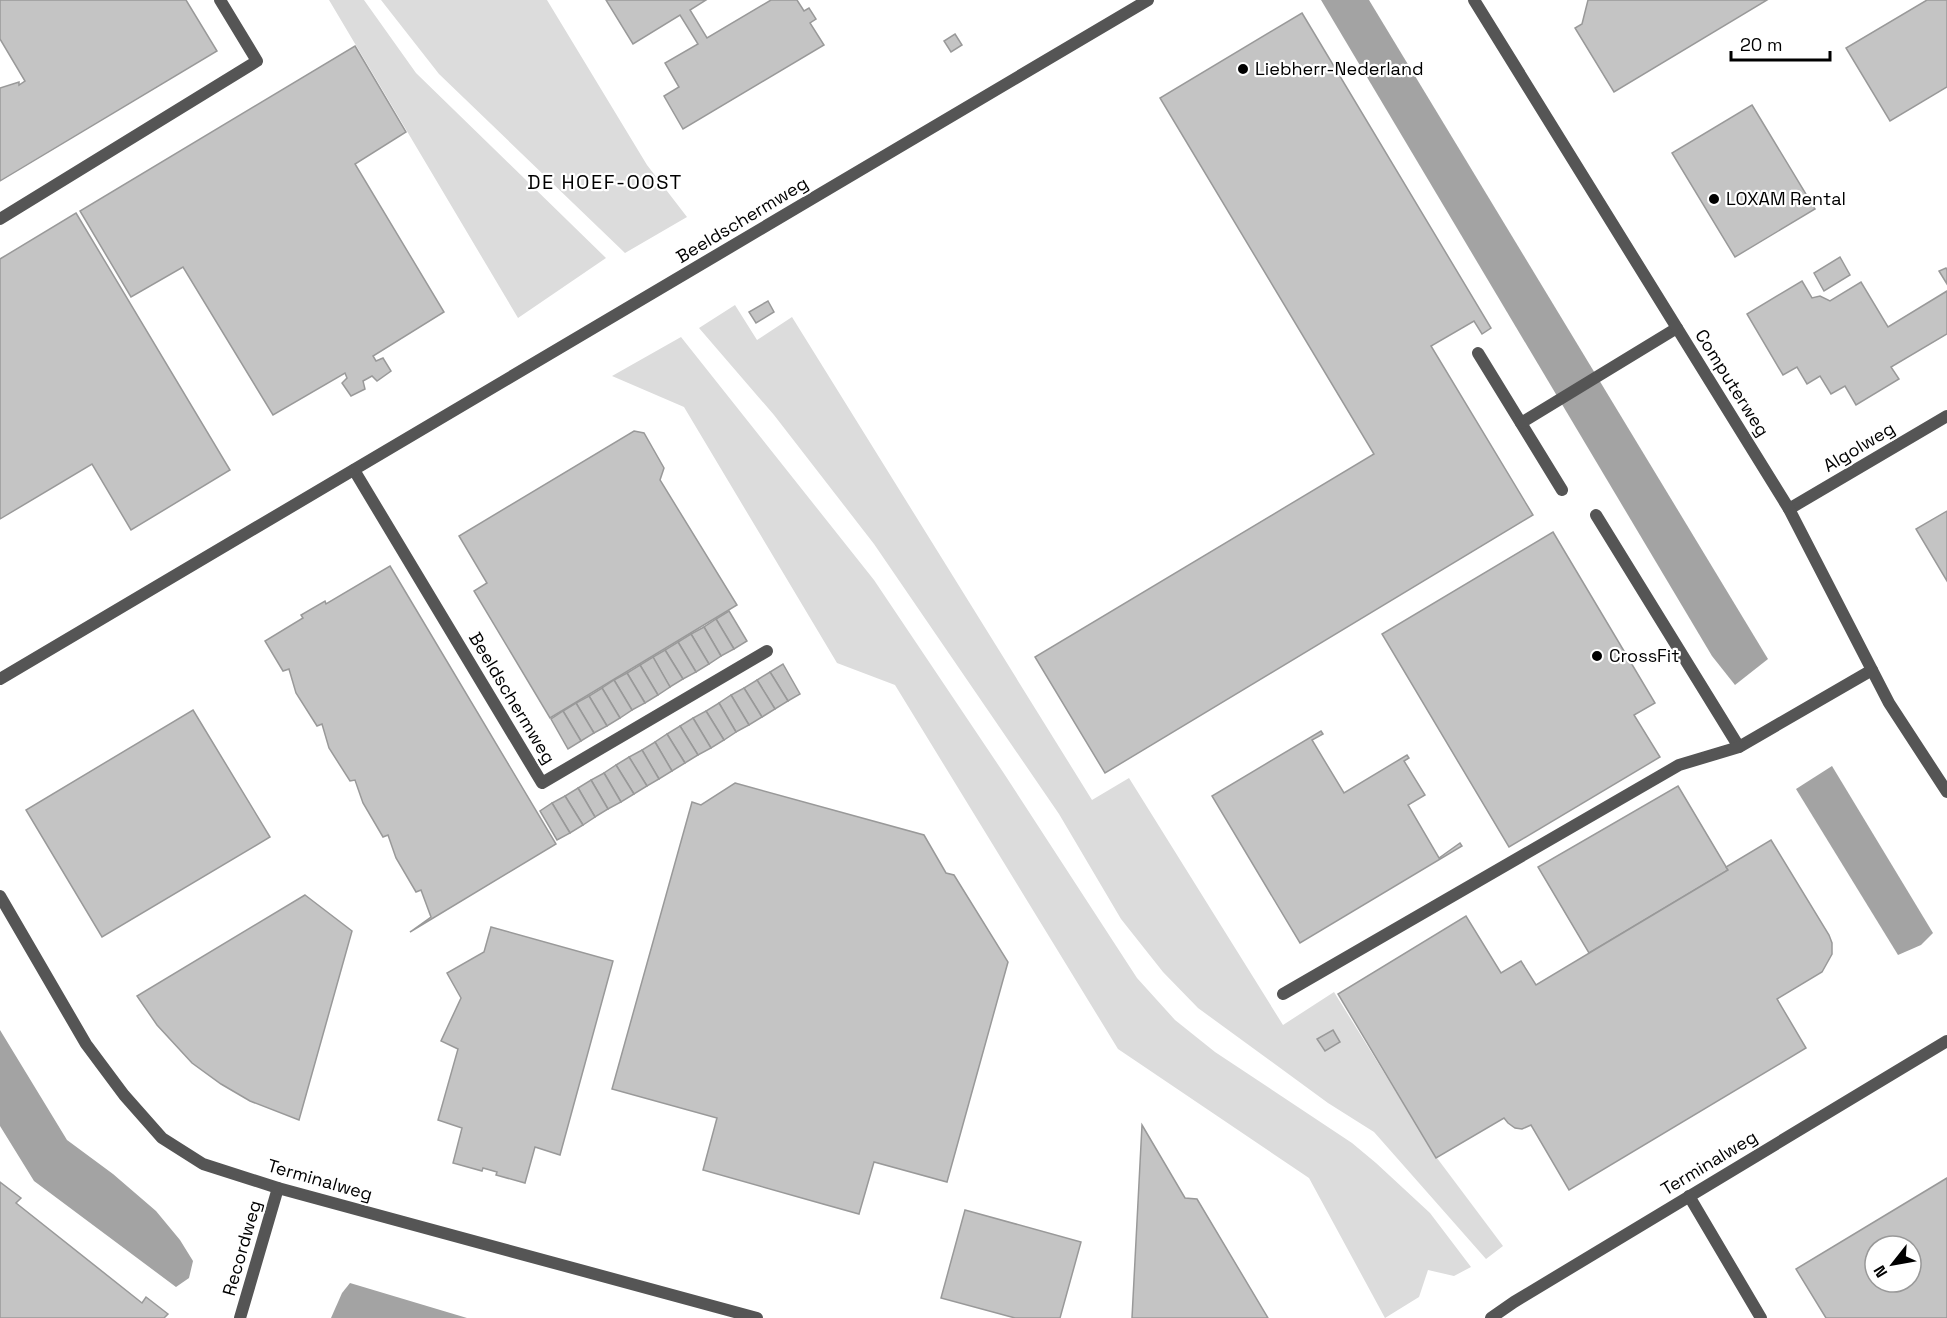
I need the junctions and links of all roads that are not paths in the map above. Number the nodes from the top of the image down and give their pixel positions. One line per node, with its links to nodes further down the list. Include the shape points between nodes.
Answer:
1 (220, 0): 4 (street, via 257,60)
2 (1148, 0): 9 (street, Beeldschermweg)
3 (1474, 0): 5 (street, Computerweg)
4 (0, 219)
5 (1677, 328): 8 (street); 11 (street, Computerweg)
6 (1478, 353): 8 (street)
7 (1947, 416): 11 (street, Algolweg)
8 (1521, 423): 10 (street)
9 (354, 470): 13 (street, Beeldschermweg, via 542,783); 15 (street, Beeldschermweg)
10 (1562, 490)
11 (1789, 509): 14 (street, Computerweg)
12 (1596, 515): 16 (street)
13 (767, 651)
14 (1872, 670): 16 (street); 17 (street, Computerweg)
15 (0, 679)
16 (1739, 747): 19 (street, via 1679,765)
17 (1947, 792)
18 (0, 896): 21 (street, Terminalweg, via 86,1044 162,1138 203,1164)
19 (1283, 994)
20 (1947, 1041): 22 (street, Terminalweg)
21 (278, 1188): 23 (street, Recordweg); 24 (street, Terminalweg)
22 (1689, 1196): 25 (street, Terminalweg); 26 (street)
23 (240, 1318)
24 (757, 1318)
25 (1491, 1318)
26 (1761, 1318)

